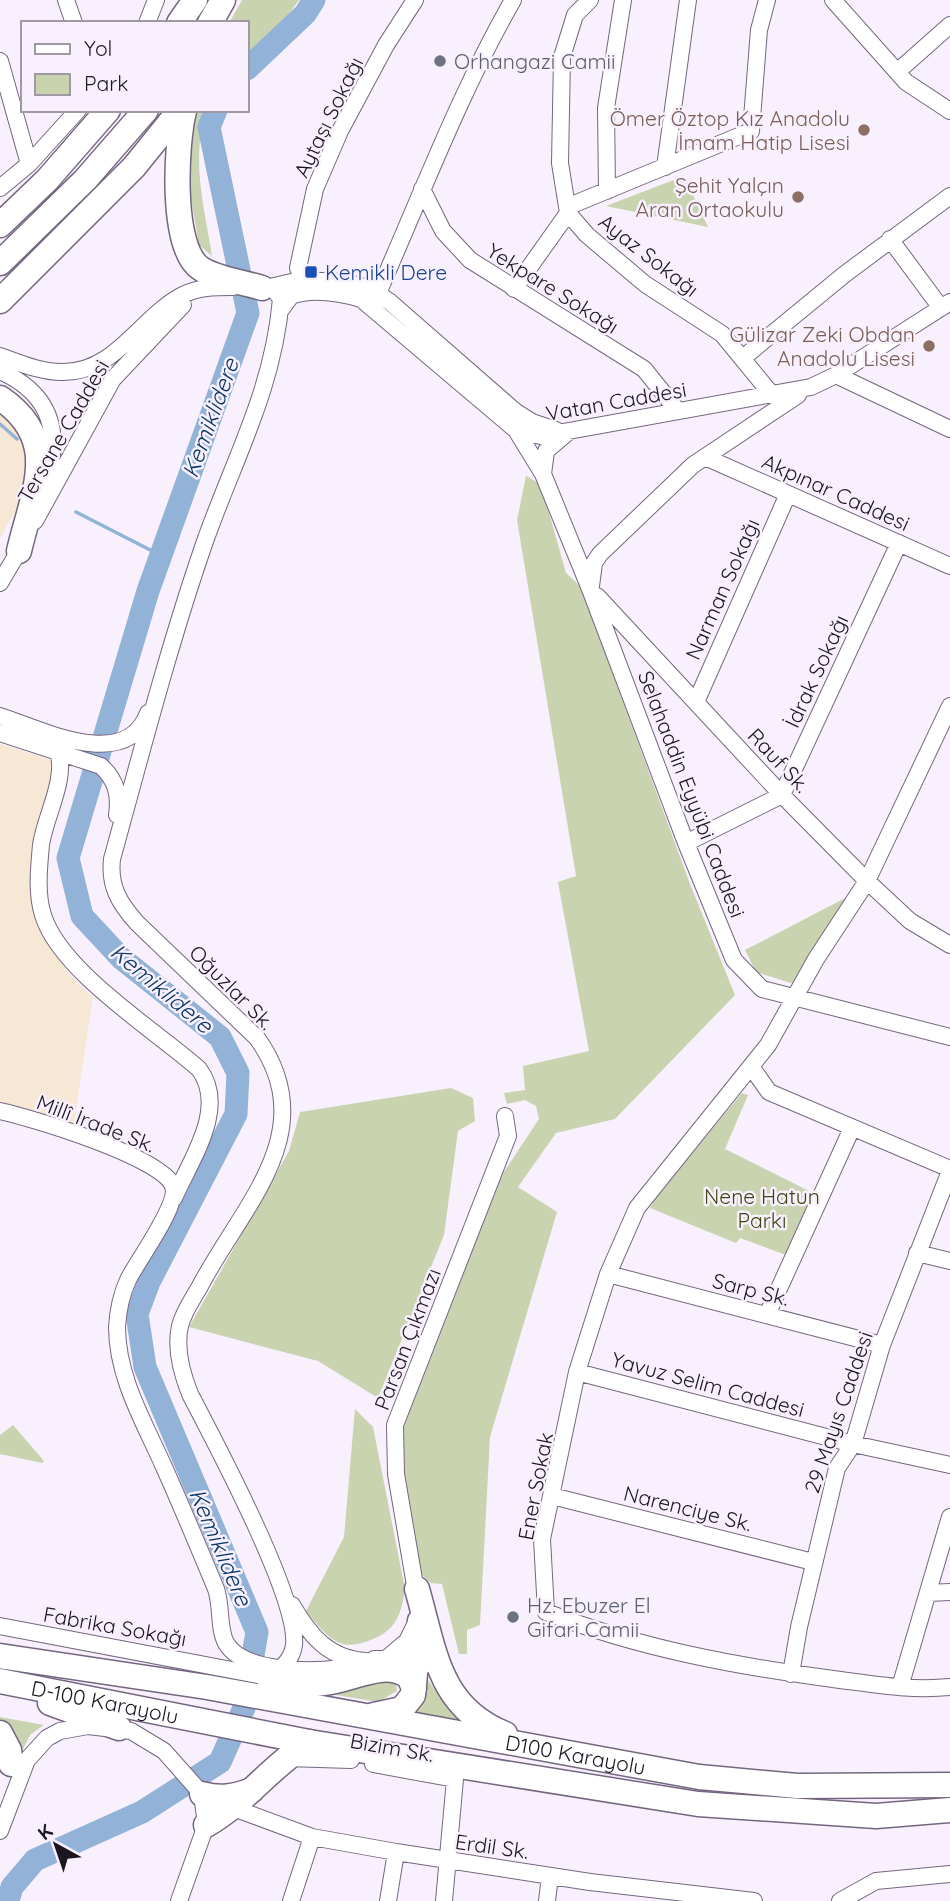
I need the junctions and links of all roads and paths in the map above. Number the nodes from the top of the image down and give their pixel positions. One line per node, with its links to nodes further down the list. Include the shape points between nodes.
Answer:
1 (66, 0): 14 (street)
2 (79, 0): 15 (street)
3 (156, 0): 16 (street)
4 (195, 0): 17 (highway)
5 (223, 0): 18 (highway)
6 (237, 0): 19 (highway)
7 (415, 0): 39 (street, Aytaşı Sokağı, via 326,160 315,189)
8 (513, 0): 32 (street)
9 (590, 0): 35 (street, via 575,15 562,57 560,163)
10 (623, 0): 33 (street, via 606,108)
11 (688, 0): 30 (street)
12 (766, 0): 30 (street, via 759,30 751,131)
13 (833, 0): 22 (street)
14 (75, 21)
15 (76, 21)
16 (148, 21)
17 (180, 21)
18 (211, 21)
19 (225, 21)
20 (950, 24): 22 (street)
21 (0, 61): 29 (street)
22 (897, 72): 23 (street)
23 (950, 111)
24 (76, 112): 29 (street)
25 (106, 112): 36 (highway)
26 (144, 112): 38 (highway, via 85,180)
27 (180, 112): 45 (highway, via 134,167)
28 (182, 112): 40 (highway, via 177,163 184,241 194,262)
29 (29, 164): 31 (street)
30 (665, 167): 33 (street)
31 (0, 188)
32 (422, 189): 42 (street, Yekpare Sokağı, via 443,231 470,260); 44 (street)
33 (607, 191): 35 (street)
34 (950, 196): 37 (street)
35 (568, 210): 42 (street); 49 (street, Ayaz Sokağı, via 587,235 645,284 722,334)
36 (0, 225)
37 (890, 239): 46 (street); 49 (street)
38 (0, 263)
39 (299, 274): 41 (street); 43 (street, via 307,288); 44 (street, via 359,285)
40 (211, 280): 41 (highway); 48 (street, via 181,296 108,358 77,371 49,371); 64 (street, Tersane Caddesi, via 113,379)
41 (267, 288): 47 (street, via 281,295)
42 (514, 289): 56 (street, Yekpare Sokağı, via 644,369)
43 (317, 293): 44 (street); 47 (street, via 291,296)
44 (376, 300): 58 (street); 59 (street, via 525,418 546,428)
45 (0, 301)
46 (946, 305): 51 (street, Vatan Caddesi)
47 (280, 311): 72 (street, Oğuzlar Sk., via 270,374 204,544)
48 (0, 356)
49 (744, 357): 53 (street, Ayaz Sokağı)
50 (0, 371): 64 (street, via 38,397 52,428 51,468)
51 (836, 375): 52 (street, Vatan Caddesi); 57 (street)
52 (811, 387): 53 (street, Vatan Caddesi); 60 (street)
53 (774, 396): 55 (street, Vatan Caddesi)
54 (0, 398): 68 (highway, via 24,417 39,453 36,486)
55 (727, 403): 56 (street, Vatan Caddesi); 60 (street, via 741,404 749,413 749,422)
56 (677, 410): 59 (street, Vatan Caddesi)
57 (950, 429)
58 (516, 430): 59 (street, Vatan Caddesi, via 541,436); 62 (street, Selahaddin Eyyübi Caddesi)
59 (572, 432): 62 (street, via 546,451)
60 (737, 436): 61 (street)
61 (705, 457): 63 (street, Akpınar Caddesi); 65 (street)
62 (543, 474): 66 (street, Selahaddin Eyyübi Caddesi)
63 (788, 494): 67 (street, Akpınar Caddesi); 73 (street, Narman Sokağı)
64 (32, 527): 68 (street, Tersane Caddesi)
65 (617, 536): 66 (street, via 588,551); 71 (street, via 594,563)
66 (568, 537): 71 (street, Selahaddin Eyyübi Caddesi)
67 (899, 543): 69 (street, Akpınar Caddesi); 78 (street, İdrak Sokağı)
68 (19, 551): 70 (street, Tersane Caddesi)
69 (950, 566)
70 (0, 583)
71 (590, 589): 73 (street, Rauf Sk.); 79 (street, Selahaddin Eyyübi Caddesi)
72 (171, 648): 77 (street, via 145,721 134,733 111,744); 80 (street, Oğuzlar Sk.)
73 (695, 702): 78 (street, Rauf Sk.)
74 (950, 706): 81 (street, Ener Sokak)
75 (0, 716): 77 (street)
76 (0, 733): 77 (street)
77 (66, 748): 80 (street, via 101,766 118,794); 90 (street, via 47,816 39,874 45,922 90,979 198,1069 210,1089 209,1115)
78 (782, 795): 79 (street); 81 (street, Rauf Sk.)
79 (686, 843): 83 (street, Selahaddin Eyyübi Caddesi, via 734,960 762,989)
80 (112, 859): 103 (street, Oğuzlar Sk., via 112,885 122,905 249,1028 267,1052 279,1084 283,1123 278,1150 203,1279 182,1321 179,1338 187,1386)
81 (867, 881): 82 (street, Rauf Sk., via 910,921); 83 (street, Ener Sokak)
82 (950, 945)
83 (797, 997): 84 (street, Selahaddin Eyyübi Caddesi); 85 (street, Ener Sokak)
84 (950, 1037)
85 (752, 1068): 88 (street, via 769,1092); 93 (street, Ener Sokak, via 637,1208)
86 (0, 1111): 90 (street, Millî İrade Sk., via 143,1161 168,1179 174,1188)
87 (505, 1116): 102 (street, Parsan Çıkmazı, via 509,1136 395,1424 396,1474)
88 (852, 1128): 89 (street); 94 (street)
89 (950, 1170): 91 (street, 29 Mayıs Caddesi)
90 (173, 1200): 107 (street, via 121,1297 119,1352 132,1399 216,1589)
91 (917, 1253): 92 (street); 95 (street, 29 Mayıs Caddesi)
92 (950, 1261)
93 (608, 1274): 94 (street, Sarp Sk.); 96 (street, Ener Sokak)
94 (767, 1315): 95 (street, Sarp Sk.)
95 (882, 1345): 97 (street, 29 Mayıs Caddesi)
96 (578, 1372): 97 (street, Yavuz Selim Caddesi); 99 (street, Ener Sokak)
97 (853, 1444): 98 (street, Yavuz Selim Caddesi); 101 (street, 29 Mayıs Caddesi, via 836,1468)
98 (950, 1465)
99 (552, 1496): 101 (street, Narenciye Sk.); 113 (street, Ener Sokak, via 542,1539 546,1612 593,1631 679,1654)
100 (950, 1517): 105 (street)
101 (813, 1562): 113 (street, 29 Mayıs Caddesi)
102 (417, 1589): 109 (street, Parsan Çıkmazı, via 412,1633); 114 (highway); 116 (highway)
103 (284, 1591): 110 (street, via 326,1650); 111 (street, Oğuzlar Sk., via 295,1643 289,1660)
104 (950, 1592): 105 (street)
105 (929, 1593): 117 (street)
106 (0, 1626): 112 (street, Fabrika Sokağı)
107 (230, 1647): 111 (street); 112 (street)
108 (0, 1656): 112 (highway, D-100 Karayolu)
109 (387, 1658): 110 (street); 114 (street)
110 (366, 1661): 111 (street, via 323,1671)
111 (275, 1672): 112 (street, Fabrika Sokağı); 114 (highway, via 297,1683 327,1683 390,1669 409,1677)
112 (214, 1673): 119 (highway, D100 Karayolu)
113 (791, 1674): 117 (street, Ener Sokak)
114 (416, 1675): 116 (street, via 434,1672); 119 (highway, via 408,1704 385,1715)
115 (0, 1683): 120 (highway, D-100 Karayolu); 121 (highway)
116 (445, 1685): 123 (highway, via 484,1723)
117 (900, 1687): 118 (street, Ener Sokak)
118 (950, 1687)
119 (299, 1705): 123 (highway, D100 Karayolu)
120 (211, 1722): 124 (highway, D100 Karayolu)
121 (119, 1728): 128 (street, via 142,1735 170,1757); 129 (street, via 88,1726 47,1738 27,1760)
122 (0, 1733): 125 (highway, via 9,1750)
123 (546, 1746): 126 (highway, D100 Karayolu, via 713,1778 797,1786)
124 (283, 1747): 127 (highway); 130 (highway, D100 Karayolu, via 309,1741 698,1804 876,1816); 136 (street, Bizim Sk., via 455,1779)
125 (5, 1756): 129 (street)
126 (950, 1785)
127 (252, 1790): 128 (highway, via 216,1798); 131 (highway)
128 (202, 1794): 132 (street)
129 (9, 1805): 133 (street)
130 (950, 1810)
131 (230, 1811): 132 (highway); 134 (street, Erdil Sk., via 239,1810)
132 (206, 1825): 141 (street)
133 (0, 1831)
134 (312, 1837): 135 (street, Erdil Sk.); 142 (street)
135 (396, 1853): 136 (street, Erdil Sk.); 143 (street)
136 (449, 1861): 138 (street, Erdil Sk.); 144 (street, Bizim Sk.)
137 (950, 1874): 146 (street, via 876,1881)
138 (550, 1876): 139 (street, Erdil Sk.); 145 (street)
139 (650, 1895): 140 (street, Erdil Sk.)
140 (750, 1900)
141 (179, 1901)
142 (292, 1901)
143 (388, 1901)
144 (444, 1901)
145 (547, 1901)
146 (840, 1901)

